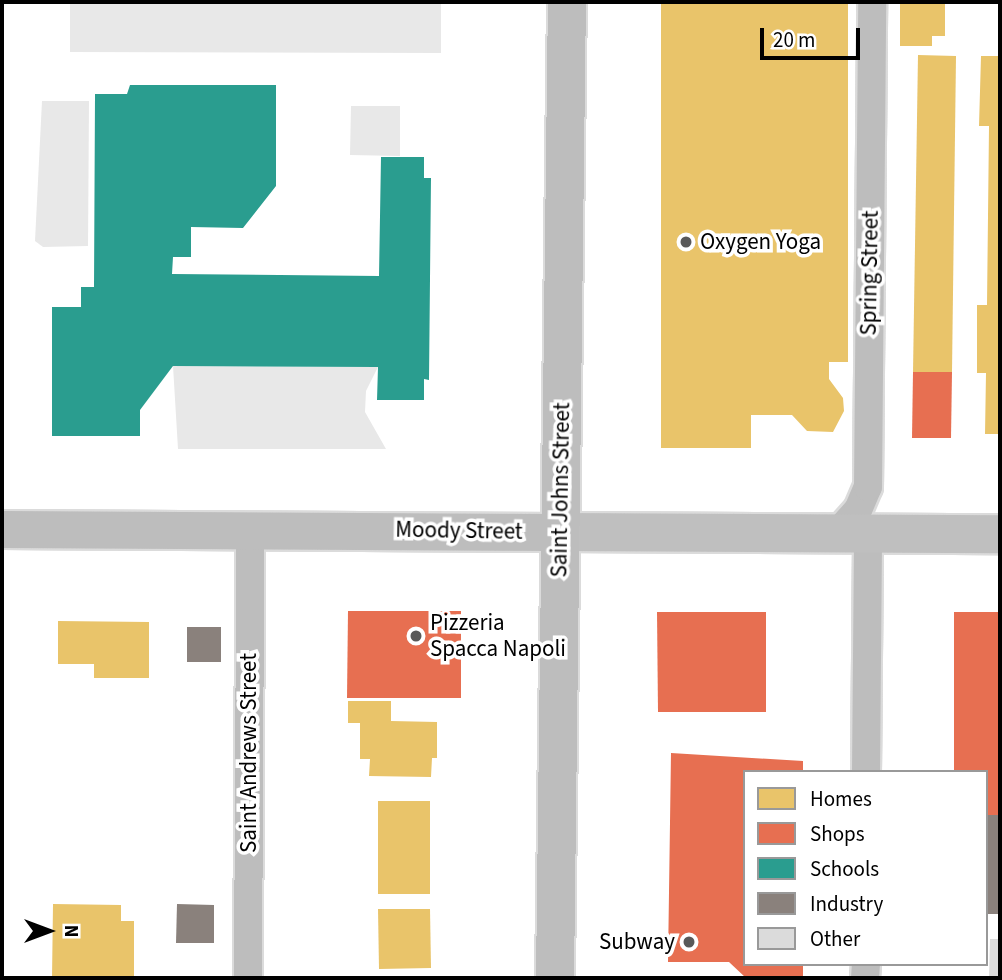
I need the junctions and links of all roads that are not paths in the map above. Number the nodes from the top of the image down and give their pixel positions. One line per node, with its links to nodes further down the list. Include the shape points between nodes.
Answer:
1 (567, 2): 5 (main road, Saint Johns Street)
2 (872, 2): 6 (street, Spring Street, via 868,486)
3 (250, 528): 4 (street, Moody Street); 5 (street, Moody Street); 9 (street, Saint Andrews Street)
4 (2, 529)
5 (561, 533): 6 (main road, Moody Street); 10 (main road, Saint Johns Street)
6 (852, 534): 7 (main road, Moody Street); 8 (street)
7 (1000, 534)
8 (866, 770)
9 (248, 978)
10 (555, 978)

